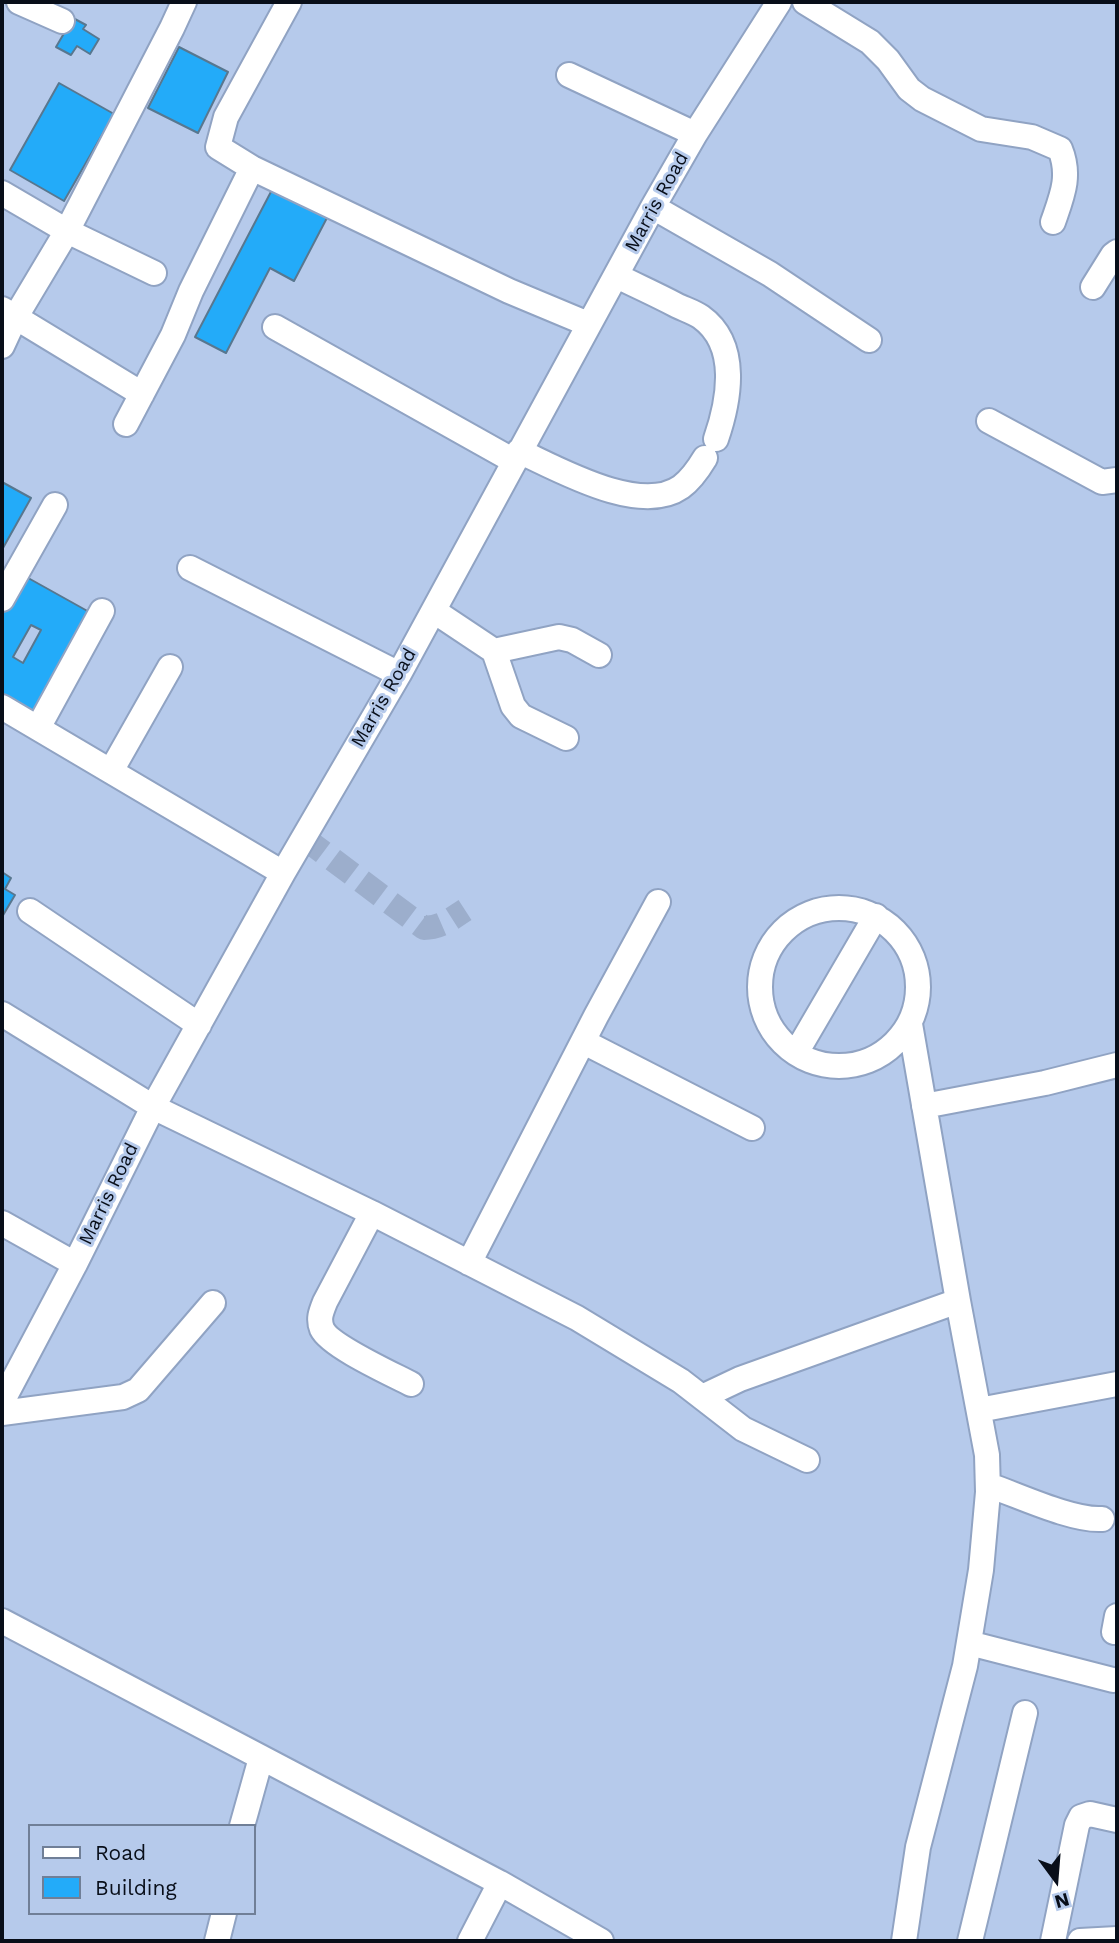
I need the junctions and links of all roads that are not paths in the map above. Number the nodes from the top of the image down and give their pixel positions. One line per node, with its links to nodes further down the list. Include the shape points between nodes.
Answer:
1 (184, 2): 13 (street)
2 (289, 2): 9 (street, via 226,117 218,147)
3 (779, 2): 8 (street, Marris Road)
4 (805, 2): 12 (street, via 870,42 922,99 981,129 1032,137 1060,149 1066,188)
5 (24, 3): 6 (street)
6 (62, 21)
7 (569, 75): 8 (street)
8 (695, 134): 11 (street, Marris Road)
9 (252, 168): 19 (street); 23 (street)
10 (2, 193): 13 (street)
11 (653, 207): 16 (street, Marris Road); 21 (street, via 770,274)
12 (1053, 222)
13 (67, 231): 15 (street); 18 (street)
14 (1117, 252): 17 (street)
15 (154, 273)
16 (617, 276): 19 (street, Marris Road); 26 (street, via 701,318 721,341 726,355 727,407 711,449 679,489 650,495 621,494)
17 (1093, 288)
18 (9, 314): 22 (street); 23 (street)
19 (588, 324): 26 (street, Marris Road)
20 (275, 327): 26 (street)
21 (869, 340)
22 (2, 346)
23 (142, 394): 25 (street)
24 (989, 421): 27 (street, via 1102,482)
25 (126, 425)
26 (516, 456): 32 (street, Marris Road)
27 (1117, 480)
28 (55, 505): 30 (street)
29 (190, 568): 36 (street)
30 (2, 599)
31 (102, 611): 38 (street)
32 (434, 611): 33 (street); 36 (street, Marris Road)
33 (494, 651): 34 (street, via 559,636); 39 (street, via 513,706 521,716)
34 (599, 655)
35 (170, 667): 40 (street)
36 (399, 674): 41 (street, Marris Road)
37 (2, 707): 38 (street)
38 (38, 728): 40 (street)
39 (566, 738)
40 (111, 771): 41 (street)
41 (283, 873): 47 (street, Marris Road)
42 (659, 902): 48 (street)
43 (30, 911): 47 (street)
44 (876, 916): 46 (street, via 901,935 915,963 919,994); 49 (street); 49 (street, via 846,907 815,910 787,925 767,949 758,980 762,1011 777,1038)
45 (2, 1014): 52 (street)
46 (910, 1024): 49 (street, via 890,1048 863,1063 831,1067 811,1063); 51 (street)
47 (199, 1025): 52 (street, Marris Road)
48 (584, 1042): 53 (street); 56 (street)
49 (796, 1053)
50 (1117, 1065): 51 (street)
51 (925, 1106): 58 (street)
52 (153, 1107): 54 (street); 57 (street, Marris Road)
53 (752, 1128)
54 (372, 1213): 56 (street); 60 (street, via 319,1316 321,1328 344,1348)
55 (2, 1223): 57 (street)
56 (469, 1263): 62 (street, via 577,1318)
57 (75, 1264): 63 (street, Marris Road)
58 (958, 1301): 62 (street, via 740,1379); 64 (street)
59 (213, 1303): 65 (street, via 138,1390 123,1397)
60 (411, 1384)
61 (1117, 1384): 64 (street)
62 (702, 1397): 66 (street, via 743,1429)
63 (2, 1402)
64 (979, 1410): 67 (street)
65 (2, 1413)
66 (807, 1460)
67 (988, 1485): 68 (street, via 1057,1510); 72 (street)
68 (1102, 1519)
69 (1117, 1616): 71 (street)
70 (2, 1621): 75 (street)
71 (1117, 1632)
72 (969, 1643): 73 (street); 84 (street, via 918,1847)
73 (1113, 1680)
74 (1025, 1713): 85 (street)
75 (261, 1758): 77 (street); 78 (street)
76 (1117, 1820): 86 (street, via 1090,1814 1081,1817)
77 (243, 1824)
78 (500, 1883): 82 (street); 83 (street)
79 (224, 1915): 81 (street)
80 (1117, 1939): 87 (street)
81 (217, 1941)
82 (470, 1941)
83 (601, 1941)
84 (904, 1941)
85 (970, 1941)
86 (1053, 1941)
87 (1080, 1941)

